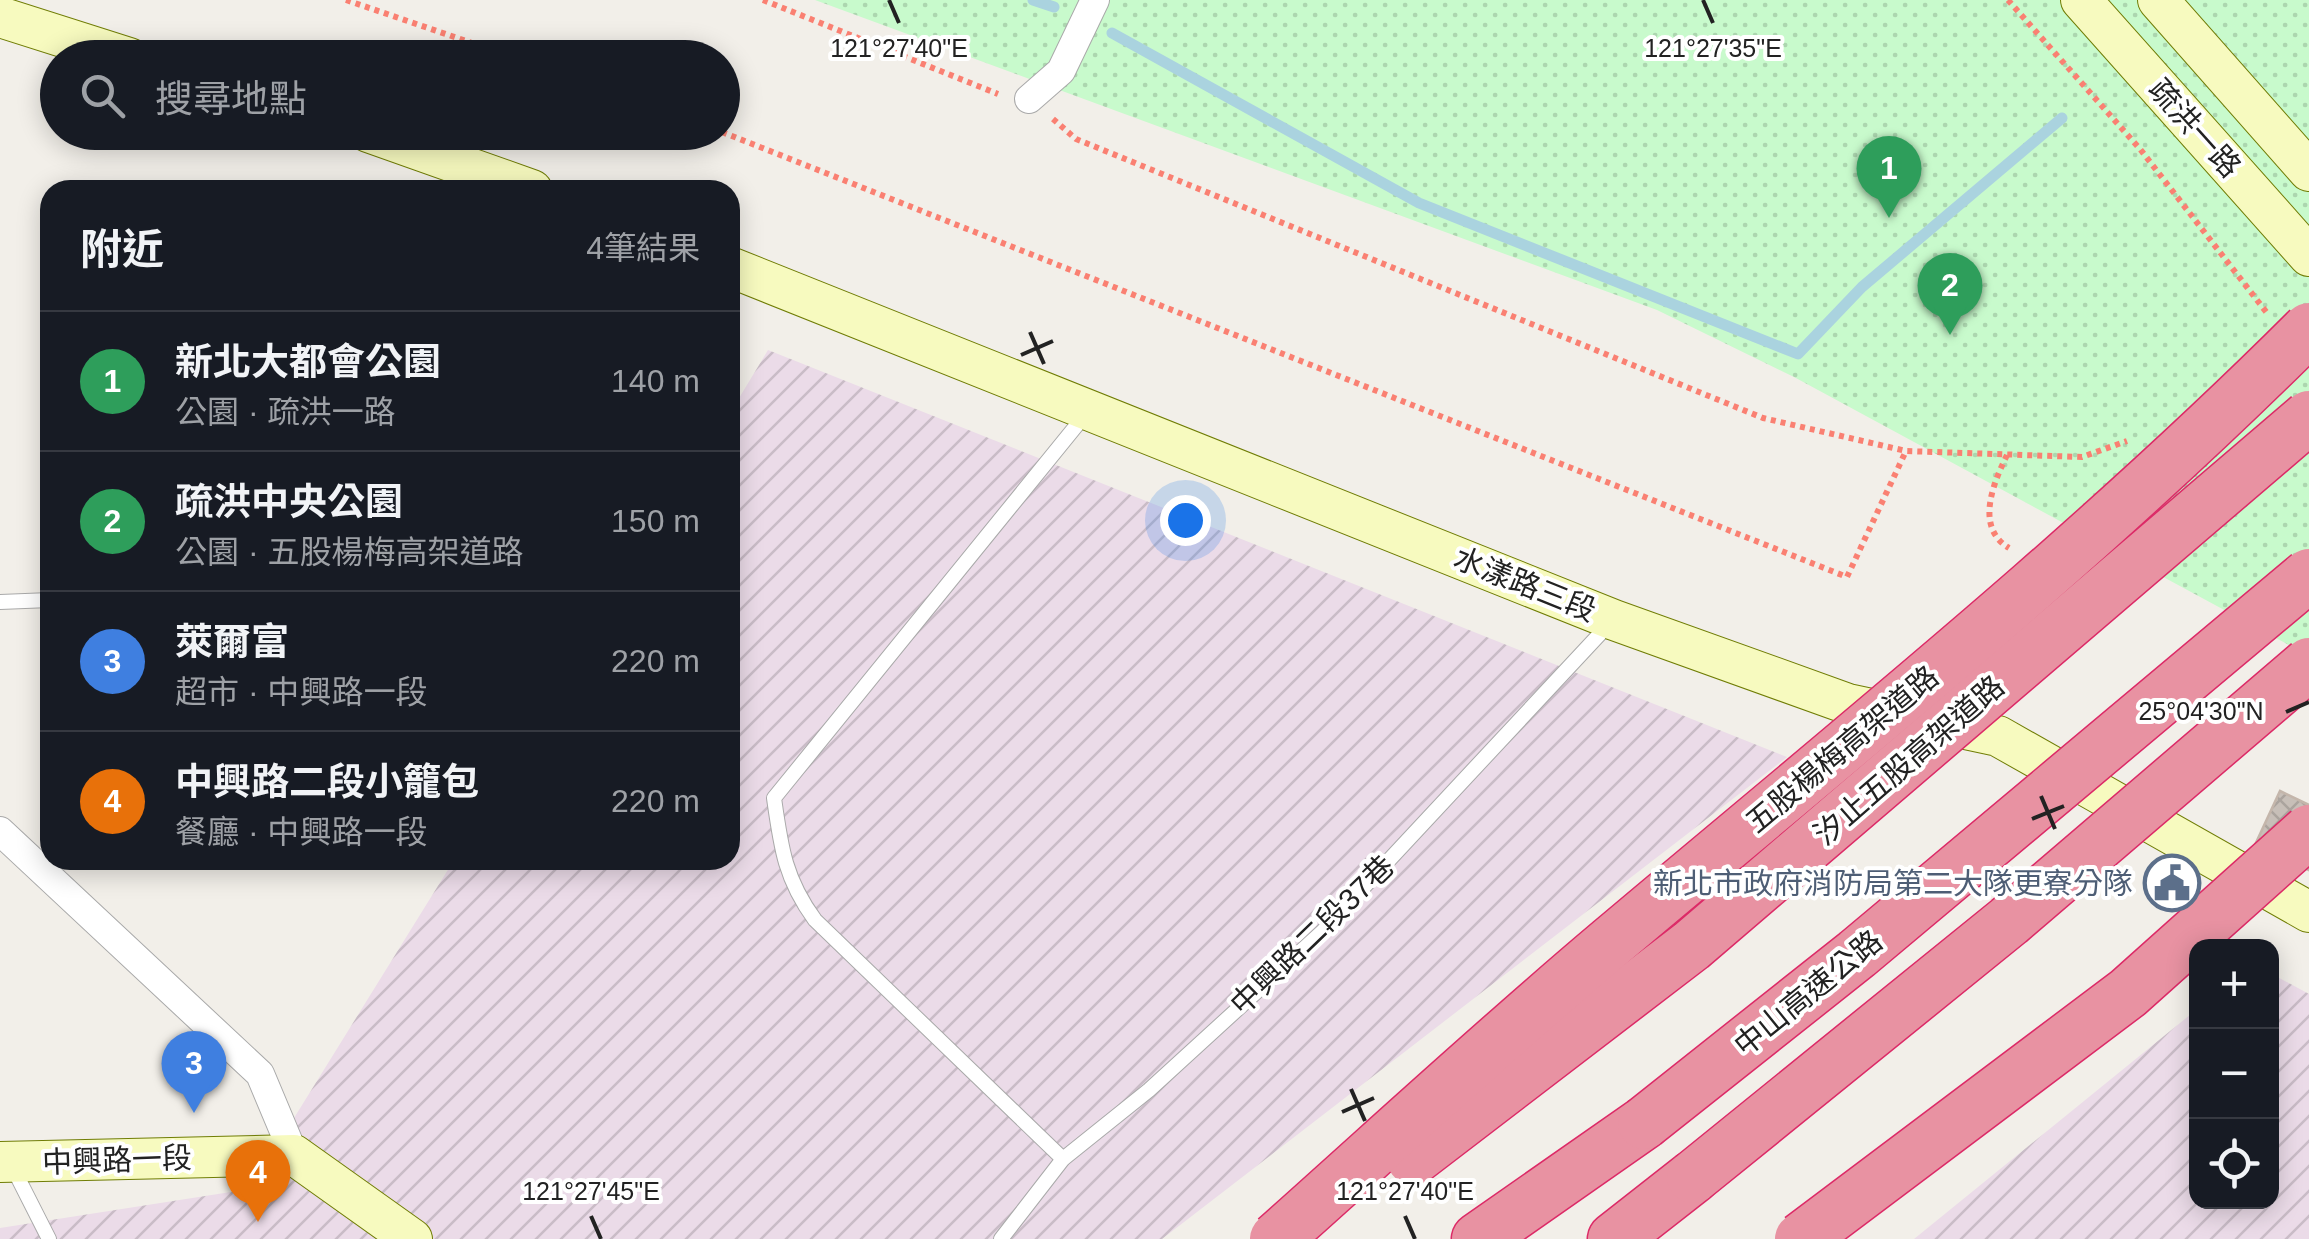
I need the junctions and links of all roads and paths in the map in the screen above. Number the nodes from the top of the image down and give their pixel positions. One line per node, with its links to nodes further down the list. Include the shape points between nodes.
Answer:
1 (346, 0): 9 (path)
2 (763, 0): 10 (path, via 1006,98)
3 (1095, 0): 10 (street, via 1060,71)
4 (2008, 0): 17 (path)
5 (2081, 0): 15 (street, 疏洪一路)
6 (2158, 0): 13 (street, 疏洪一路)
7 (0, 17): 8 (street)
8 (72, 40)
9 (463, 40)
10 (1029, 99): 22 (path, via 1076,139 1764,418)
11 (740, 139): 22 (path, via 1847,577)
12 (419, 150): 14 (street)
13 (2309, 171)
14 (504, 180)
15 (2309, 256)
16 (740, 271): 19 (street, 水漾路三段)
17 (2285, 322): 18 (path); 41 (highway, 五股楊梅高架道路, bridge, via 2133,498 1606,946)
18 (2252, 325)
19 (1091, 407): 28 (street, 水漾路三段); 36 (lane, via 774,798 792,889 815,920)
20 (2309, 417): 42 (highway, 汐止五股高架道路, bridge, via 1690,946)
21 (2128, 440): 23 (path, via 2082,457)
22 (1906, 452): 23 (path)
23 (2007, 455): 24 (path, via 1989,492 1990,506 2002,544)
24 (2014, 550)
25 (2309, 575): 43 (highway, 中山高速公路, bridge, via 1858,954 1644,1123)
26 (40, 600): 27 (lane)
27 (0, 602)
28 (1614, 620): 34 (street, 水漾路三段, via 1848,704 1998,736); 36 (lane, 中興路二段37巷, via 1322,932)
29 (2309, 664): 44 (highway, bridge, via 2009,921)
30 (0, 831): 32 (street)
31 (2309, 831): 45 (highway, bridge, via 2128,993)
32 (40, 868)
33 (42, 870): 35 (street, via 260,1074)
34 (2309, 912)
35 (294, 1155): 37 (street, 中興路一段); 39 (street)
36 (1063, 1159): 40 (lane, 中興路二段37巷)
37 (5, 1162): 38 (lane)
38 (49, 1239)
39 (412, 1239)
40 (1001, 1239)
41 (1276, 1239)
42 (1310, 1239)
43 (1478, 1239)
44 (1614, 1239)
45 (1800, 1239)

